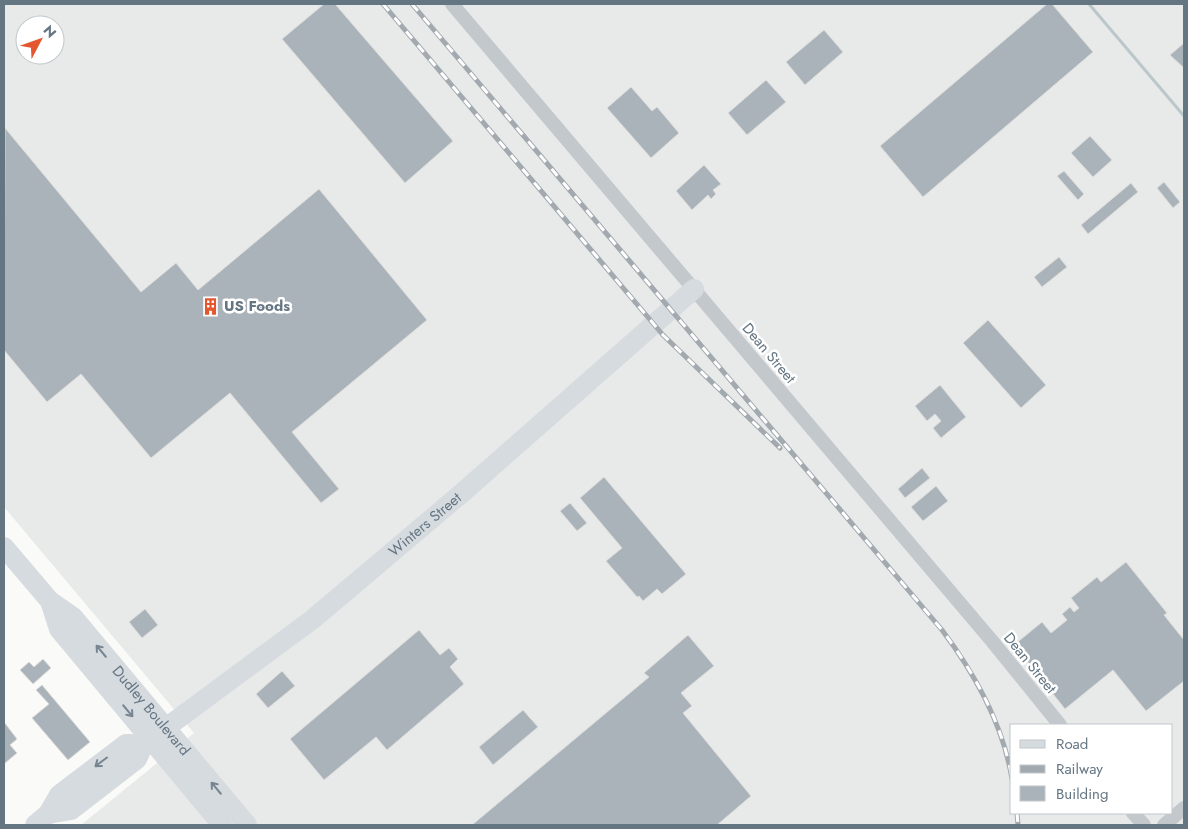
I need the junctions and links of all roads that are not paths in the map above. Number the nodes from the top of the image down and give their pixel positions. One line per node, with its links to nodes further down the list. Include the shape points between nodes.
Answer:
1 (452, 4): 2 (street, Dean Street)
2 (694, 289): 4 (street, Dean Street); 5 (street, Winters Street, via 313,619)
3 (4, 547): 5 (street, Dudley Boulevard, via 50,601 72,617)
4 (1059, 724)
5 (154, 737): 8 (street, Winters Street, via 137,759 71,810); 9 (street, Dudley Boulevard); 10 (street, Dudley Boulevard, one-way to 5)
6 (1184, 808): 12 (street)
7 (1134, 814): 11 (street)
8 (42, 820)
9 (222, 825)
10 (247, 825)
11 (1144, 825)
12 (1164, 825)

